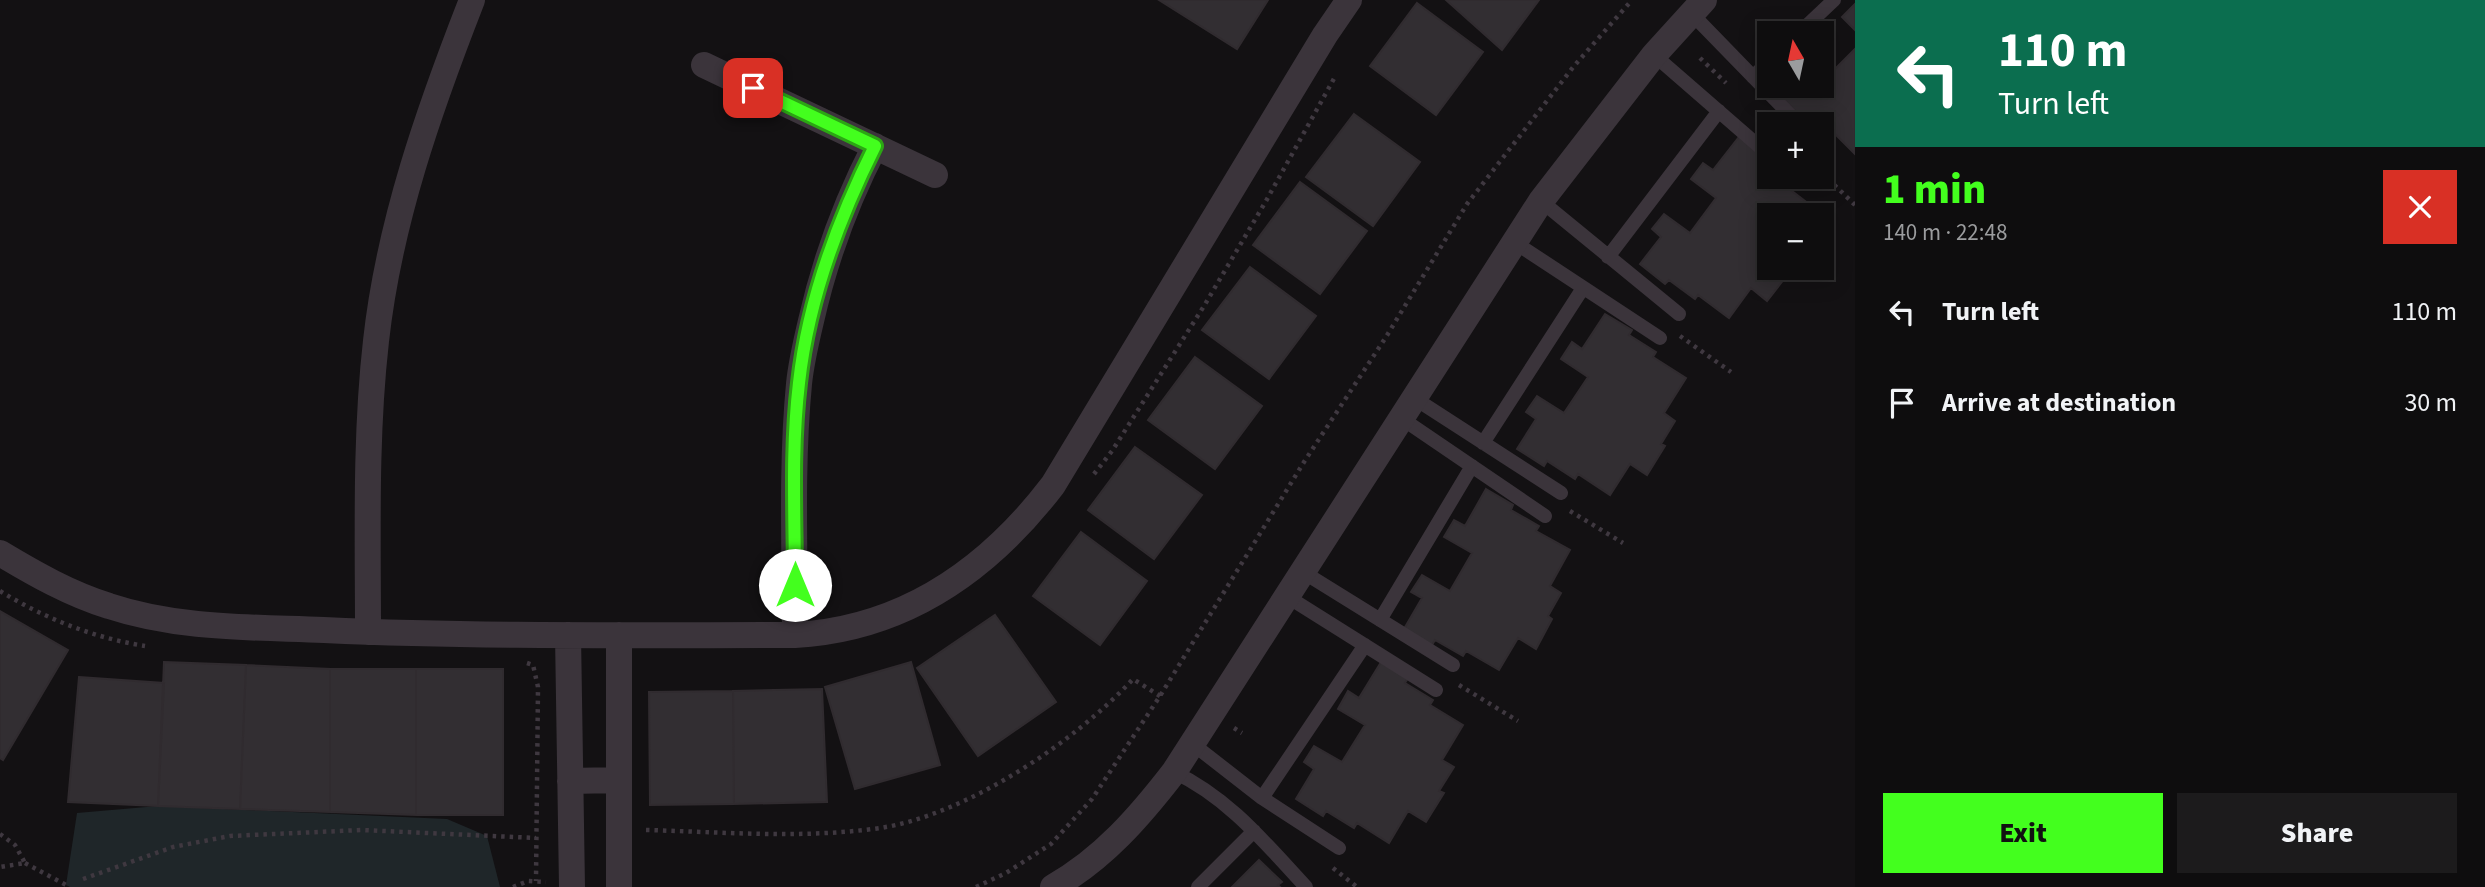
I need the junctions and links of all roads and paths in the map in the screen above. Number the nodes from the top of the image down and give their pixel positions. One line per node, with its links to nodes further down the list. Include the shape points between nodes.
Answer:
1 (472, 0): 36 (street, via 413,166 385,281 368,456)
2 (1349, 0): 39 (street, via 1032,513 982,562 923,600 858,626)
3 (1632, 0): 45 (path, via 1467,204)
4 (1834, 0): 6 (lane)
5 (1698, 6): 7 (street); 11 (lane)
6 (1812, 21)
7 (1654, 55): 12 (lane); 18 (street)
8 (704, 65): 15 (street)
9 (1339, 70): 28 (path, via 1204,306)
10 (1757, 73): 11 (lane)
11 (1753, 77): 13 (lane)
12 (1719, 111): 14 (lane); 21 (lane)
13 (1787, 112)
14 (1757, 144)
15 (875, 146): 16 (street); 39 (street, via 834,238 799,381)
16 (935, 175)
17 (1834, 185): 19 (path)
18 (1541, 201): 20 (street); 21 (lane)
19 (1855, 205)
20 (1514, 242): 22 (lane); 25 (street)
21 (1608, 257): 23 (lane)
22 (1583, 288): 24 (lane); 26 (lane)
23 (1679, 314)
24 (1660, 338)
25 (1408, 408): 26 (lane); 27 (lane); 32 (street)
26 (1483, 443): 29 (lane)
27 (1472, 466): 30 (lane); 35 (lane)
28 (1089, 481)
29 (1561, 494)
30 (1545, 516)
31 (0, 553): 36 (street, via 83,597 164,620)
32 (1303, 572): 34 (street); 35 (lane)
33 (0, 591): 41 (path, via 77,629 111,641)
34 (1287, 597): 40 (lane); 46 (street)
35 (1380, 620): 43 (lane)
36 (368, 632): 37 (street)
37 (568, 635): 38 (street); 49 (street)
38 (619, 635): 39 (street); 48 (street)
39 (795, 635)
40 (1365, 645): 44 (lane); 50 (lane)
41 (151, 647)
42 (522, 661): 54 (path, via 533,665 538,687)
43 (1453, 665)
44 (1436, 690)
45 (1160, 696): 51 (path, via 1133,679 1079,728 979,793 939,812 883,827 829,833); 65 (path, via 1092,799 1051,844)
46 (1194, 745): 47 (street); 50 (lane)
47 (1174, 772): 52 (lane, via 1219,797); 62 (street, via 1120,836)
48 (619, 780): 49 (street); 64 (street)
49 (570, 781): 61 (street)
50 (1262, 798): 55 (lane)
51 (638, 830)
52 (1254, 831): 66 (lane); 67 (lane)
53 (0, 834): 56 (path, via 15,845)
54 (536, 838): 58 (path, via 362,830 230,836 173,847); 59 (path)
55 (1339, 848)
56 (25, 863): 57 (path); 60 (path)
57 (0, 867)
58 (83, 879)
59 (536, 881): 61 (path); 63 (path)
60 (66, 885)
61 (562, 885)
62 (1060, 885)
63 (513, 887)
64 (619, 887)
65 (976, 887)
66 (1198, 887)
67 (1306, 887)

